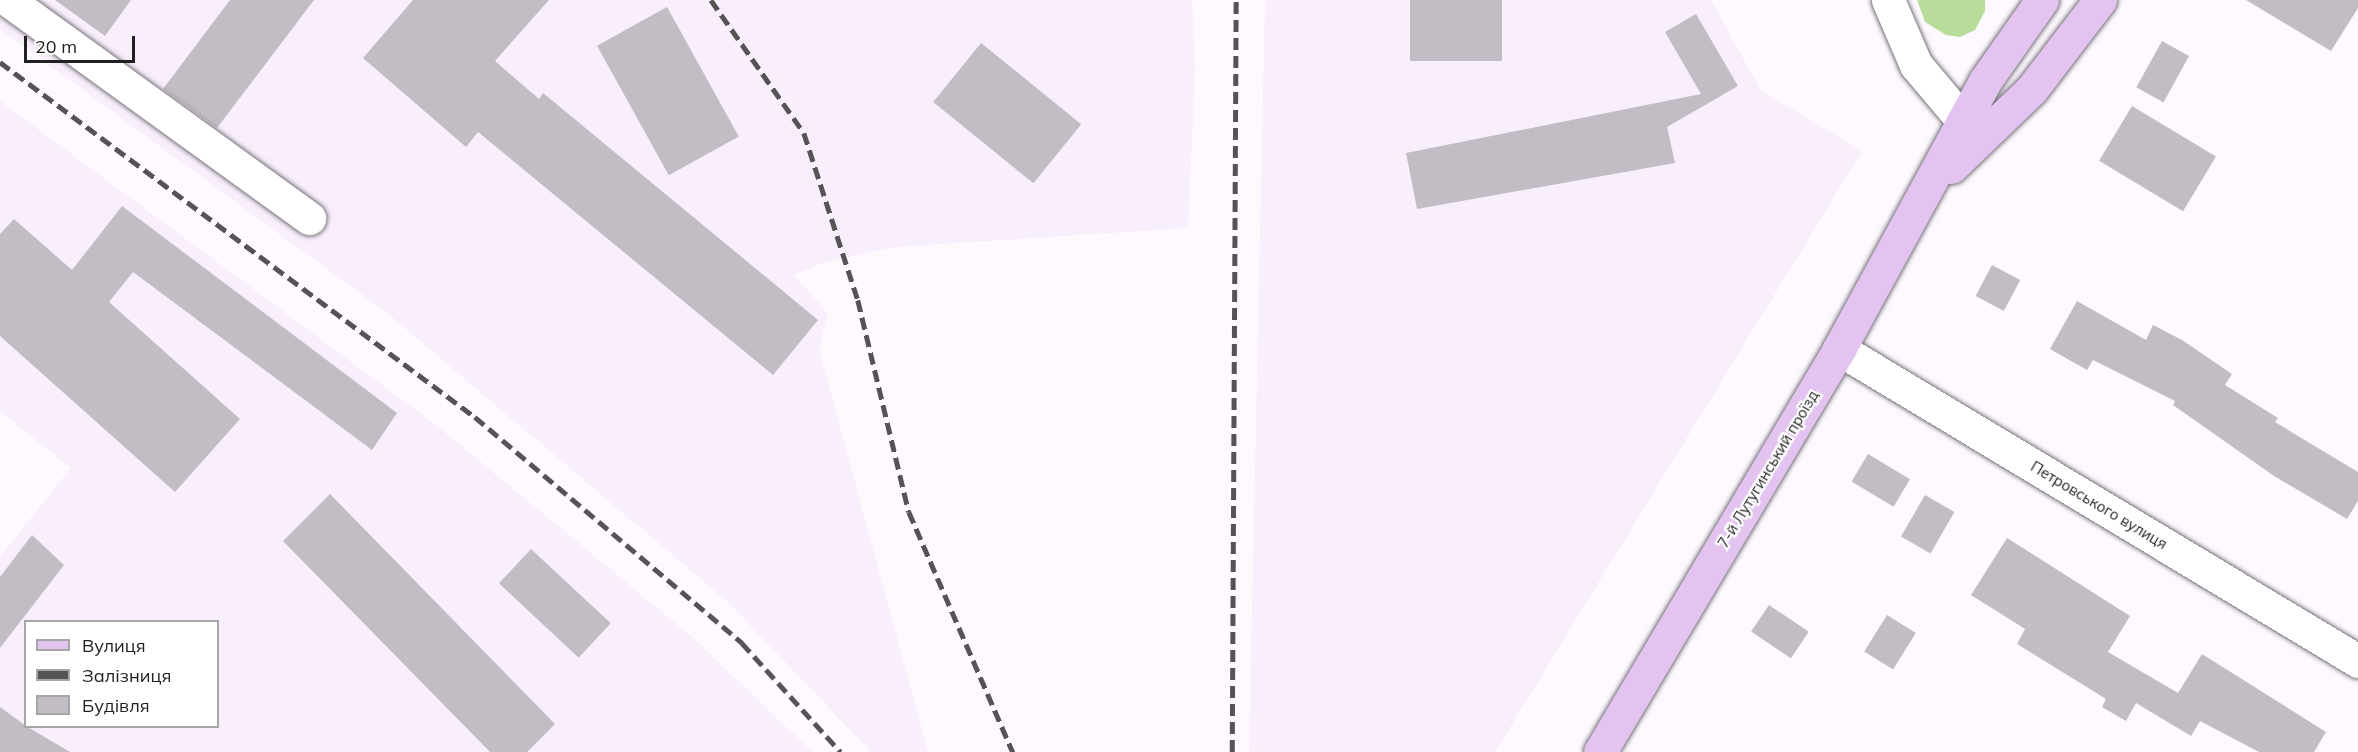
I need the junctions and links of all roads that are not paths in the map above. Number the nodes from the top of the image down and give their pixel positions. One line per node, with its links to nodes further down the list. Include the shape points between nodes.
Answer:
1 (8, 0): 7 (street)
2 (1888, 0): 5 (street, via 1916,65)
3 (2042, 0): 5 (main road, 7-й Лутугинський проїзд, via 1985,81)
4 (2100, 0): 6 (main road, 7-й Лутугинський проїзд, via 2032,89)
5 (1964, 122): 6 (main road, 7-й Лутугинський проїзд)
6 (1932, 185): 8 (main road, 7-й Лутугинський проїзд)
7 (309, 218)
8 (1839, 349): 9 (street, Петровського вулиця); 10 (main road, 7-й Лутугинський проїзд)
9 (2358, 661)
10 (1600, 752)

